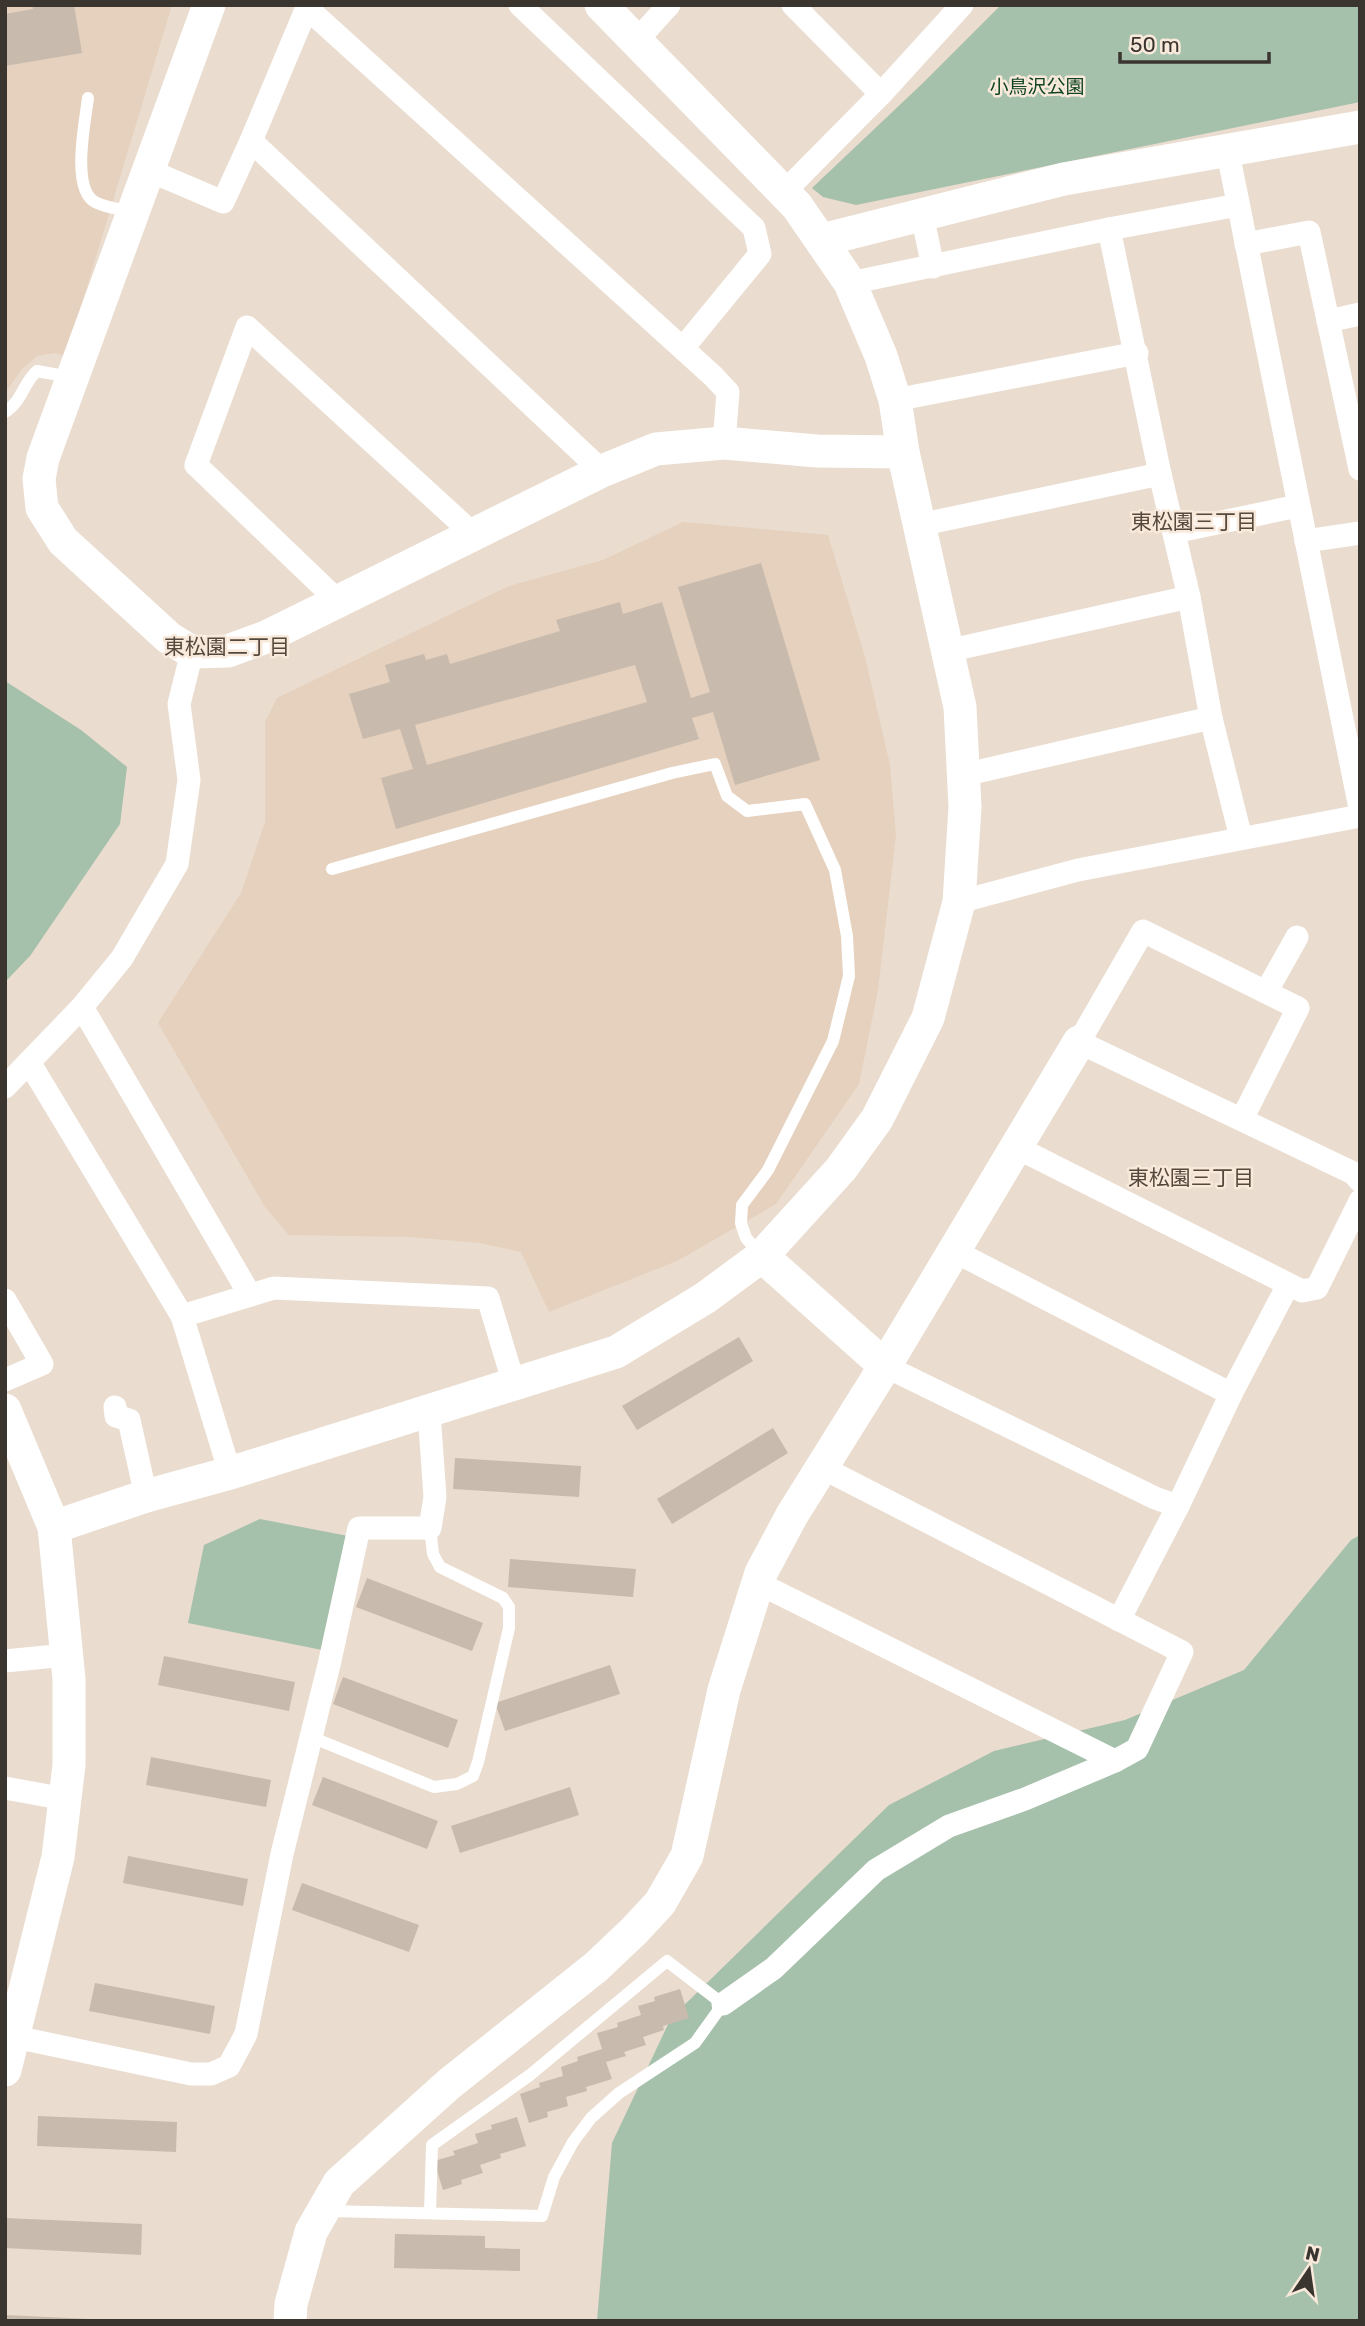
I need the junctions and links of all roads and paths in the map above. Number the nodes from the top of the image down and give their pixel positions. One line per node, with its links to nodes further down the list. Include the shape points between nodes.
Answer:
1 (209, 5): 14 (street)
2 (520, 5): 26 (street, via 754,228 760,254)
3 (601, 5): 8 (street)
4 (669, 5): 8 (street)
5 (793, 5): 9 (street)
6 (962, 5): 9 (street)
7 (308, 7): 12 (street); 26 (street)
8 (637, 40): 15 (street)
9 (881, 94): 15 (street)
10 (88, 98): 17 (lane, via 81,174 86,195 96,203)
11 (1360, 127): 13 (street)
12 (251, 141): 14 (street, via 223,202); 34 (street)
13 (1227, 148): 16 (street); 18 (street, via 1064,179)
14 (148, 170): 17 (street)
15 (783, 193): 20 (street)
16 (1238, 205): 19 (street); 21 (street)
17 (133, 212): 28 (street)
18 (922, 215): 20 (street); 22 (street)
19 (1109, 229): 22 (street); 27 (street)
20 (822, 240): 23 (street)
21 (1246, 244): 25 (street, via 1309,232); 36 (street)
22 (933, 267): 23 (street)
23 (850, 283): 29 (street)
24 (1360, 314): 25 (street)
25 (1328, 321): 33 (street)
26 (683, 348): 31 (street, via 728,391)
27 (1136, 353): 29 (street); 35 (street)
28 (74, 378): 30 (lane, via 37,371 14,407); 45 (street, via 43,458 39,479 42,508 63,541 169,638)
29 (895, 400): 32 (street)
30 (5, 412)
31 (724, 443): 32 (street); 34 (street, via 656,449)
32 (903, 452): 37 (street)
33 (1360, 468)
34 (601, 471): 39 (street)
35 (1160, 474): 37 (street); 38 (street)
36 (1298, 506): 38 (street); 41 (street)
37 (919, 525): 44 (street)
38 (1174, 532): 42 (street)
39 (472, 533): 43 (street); 43 (street, via 247,327 196,465)
40 (1360, 533): 41 (street)
41 (1306, 541): 48 (street)
42 (1189, 597): 44 (street); 46 (street)
43 (338, 601): 45 (street, via 228,651)
44 (947, 651): 47 (street, via 960,707)
45 (192, 652): 55 (street, via 178,704 189,780 177,864 122,958)
46 (1211, 718): 47 (street); 50 (street)
47 (963, 775): 52 (street, via 964,848)
48 (1360, 808)
49 (1360, 816): 50 (street)
50 (1241, 838): 52 (street, via 1079,870)
51 (332, 869): 64 (lane, via 715,764 727,796 747,811 805,804 835,870 849,976 833,1041 768,1170 742,1205 746,1238)
52 (958, 902): 64 (street, via 928,1018 877,1119 841,1169)
53 (1297, 936): 54 (street)
54 (1266, 992): 56 (street, via 1143,931); 59 (street, via 1298,1008)
55 (82, 1007): 57 (street); 66 (street)
56 (1079, 1042): 59 (street); 60 (street)
57 (29, 1062): 58 (street); 68 (street)
58 (5, 1087)
59 (1242, 1119): 61 (street, via 1353,1173)
60 (1016, 1147): 63 (street); 65 (street)
61 (1360, 1181)
62 (1360, 1201): 65 (street, via 1317,1287 1301,1291)
63 (954, 1251): 69 (street); 72 (street)
64 (762, 1256): 69 (street); 71 (street, via 705,1298 616,1352)
65 (1288, 1285): 72 (street)
66 (250, 1296): 68 (street); 71 (street, via 274,1287 488,1298)
67 (5, 1300): 70 (street, via 42,1364)
68 (182, 1316): 77 (street)
69 (885, 1366): 76 (street); 79 (street)
70 (5, 1380)
71 (514, 1384): 75 (street)
72 (1231, 1394): 79 (street)
73 (115, 1407): 78 (street, via 116,1416 129,1420)
74 (5, 1410): 80 (street)
75 (429, 1412): 77 (street); 81 (street, via 435,1497)
76 (821, 1467): 82 (street); 83 (street)
77 (230, 1474): 78 (street)
78 (146, 1496): 80 (street)
79 (1178, 1506): 83 (street)
80 (54, 1527): 84 (street)
81 (430, 1528): 86 (street, via 359,1528); 86 (lane, via 433,1554 440,1567 503,1598 509,1607 509,1628 472,1776 457,1784 434,1787)
82 (758, 1583): 87 (street); 93 (street, via 724,1689 687,1856 660,1903 596,1967 449,2084 340,2183)
83 (1119, 1619): 87 (street, via 1182,1652 1137,1749)
84 (66, 1655): 85 (street); 89 (street, via 69,1765)
85 (5, 1661)
86 (311, 1737): 91 (street, via 246,2034 229,2066 211,2074 191,2074)
87 (1115, 1761): 90 (street, via 949,1826 876,1870 774,1968)
88 (5, 1788): 89 (street)
89 (65, 1800): 91 (street, via 58,1857)
90 (723, 2004): 94 (lane, via 695,2043 619,2093 591,2118 554,2177 542,2216); 94 (lane, via 667,1961 530,2075 432,2145)
91 (13, 2023): 92 (street)
92 (5, 2070)
93 (324, 2211): 94 (lane); 95 (street, via 304,2255)
94 (430, 2213)
95 (290, 2321)

